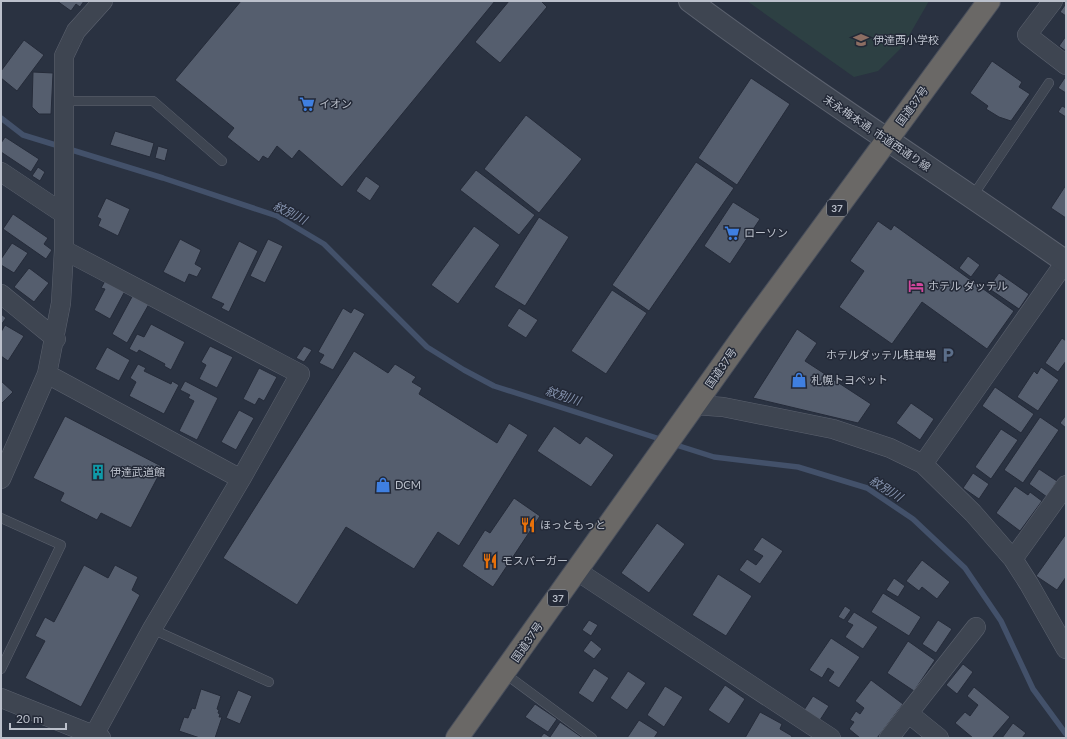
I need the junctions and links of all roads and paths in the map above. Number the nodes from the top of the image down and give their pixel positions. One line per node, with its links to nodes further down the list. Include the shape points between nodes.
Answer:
1 (103, 1): 7 (street, via 76,31 64,56)
2 (690, 1): 8 (street, 末永梅本通, 市道西通り線, via 857,120)
3 (989, 1): 8 (highway, 国道37号 / 37)
4 (1053, 1): 5 (street, via 1027,35)
5 (1066, 64)
6 (1049, 83): 11 (lane)
7 (65, 101): 9 (lane, via 153,102); 12 (street)
8 (888, 139): 11 (street, 末永梅本通, 市道西通り線); 18 (highway, 国道37号 / 37)
9 (222, 161)
10 (1, 172): 12 (street)
11 (972, 197): 14 (street, 末永梅本通, 市道西通り線)
12 (64, 214): 13 (street)
13 (64, 250): 16 (street, via 62,303); 22 (street, via 300,374)
14 (1066, 262): 20 (street)
15 (1, 294): 16 (street)
16 (56, 339): 17 (street)
17 (47, 374): 19 (street); 22 (street)
18 (691, 411): 20 (street, via 723,407 833,430 890,448); 26 (highway, 国道37号 / 37)
19 (7, 449): 21 (street)
20 (924, 464): 25 (street, via 973,513)
21 (1, 479)
22 (241, 479): 28 (street)
23 (1066, 485): 25 (street)
24 (1, 518): 30 (lane, via 61,545)
25 (1013, 560): 29 (street)
26 (577, 571): 31 (highway, 国道37号 / 37); 38 (street)
27 (976, 627): 34 (street)
28 (152, 629): 32 (lane); 35 (street)
29 (1066, 650)
30 (1, 669)
31 (504, 673): 36 (highway, 国道37号 / 37); 37 (lane)
32 (269, 682)
33 (1, 698): 35 (street)
34 (908, 713): 39 (street); 40 (street)
35 (98, 736)
36 (457, 738)
37 (592, 738)
38 (831, 738)
39 (888, 738)
40 (939, 738)

